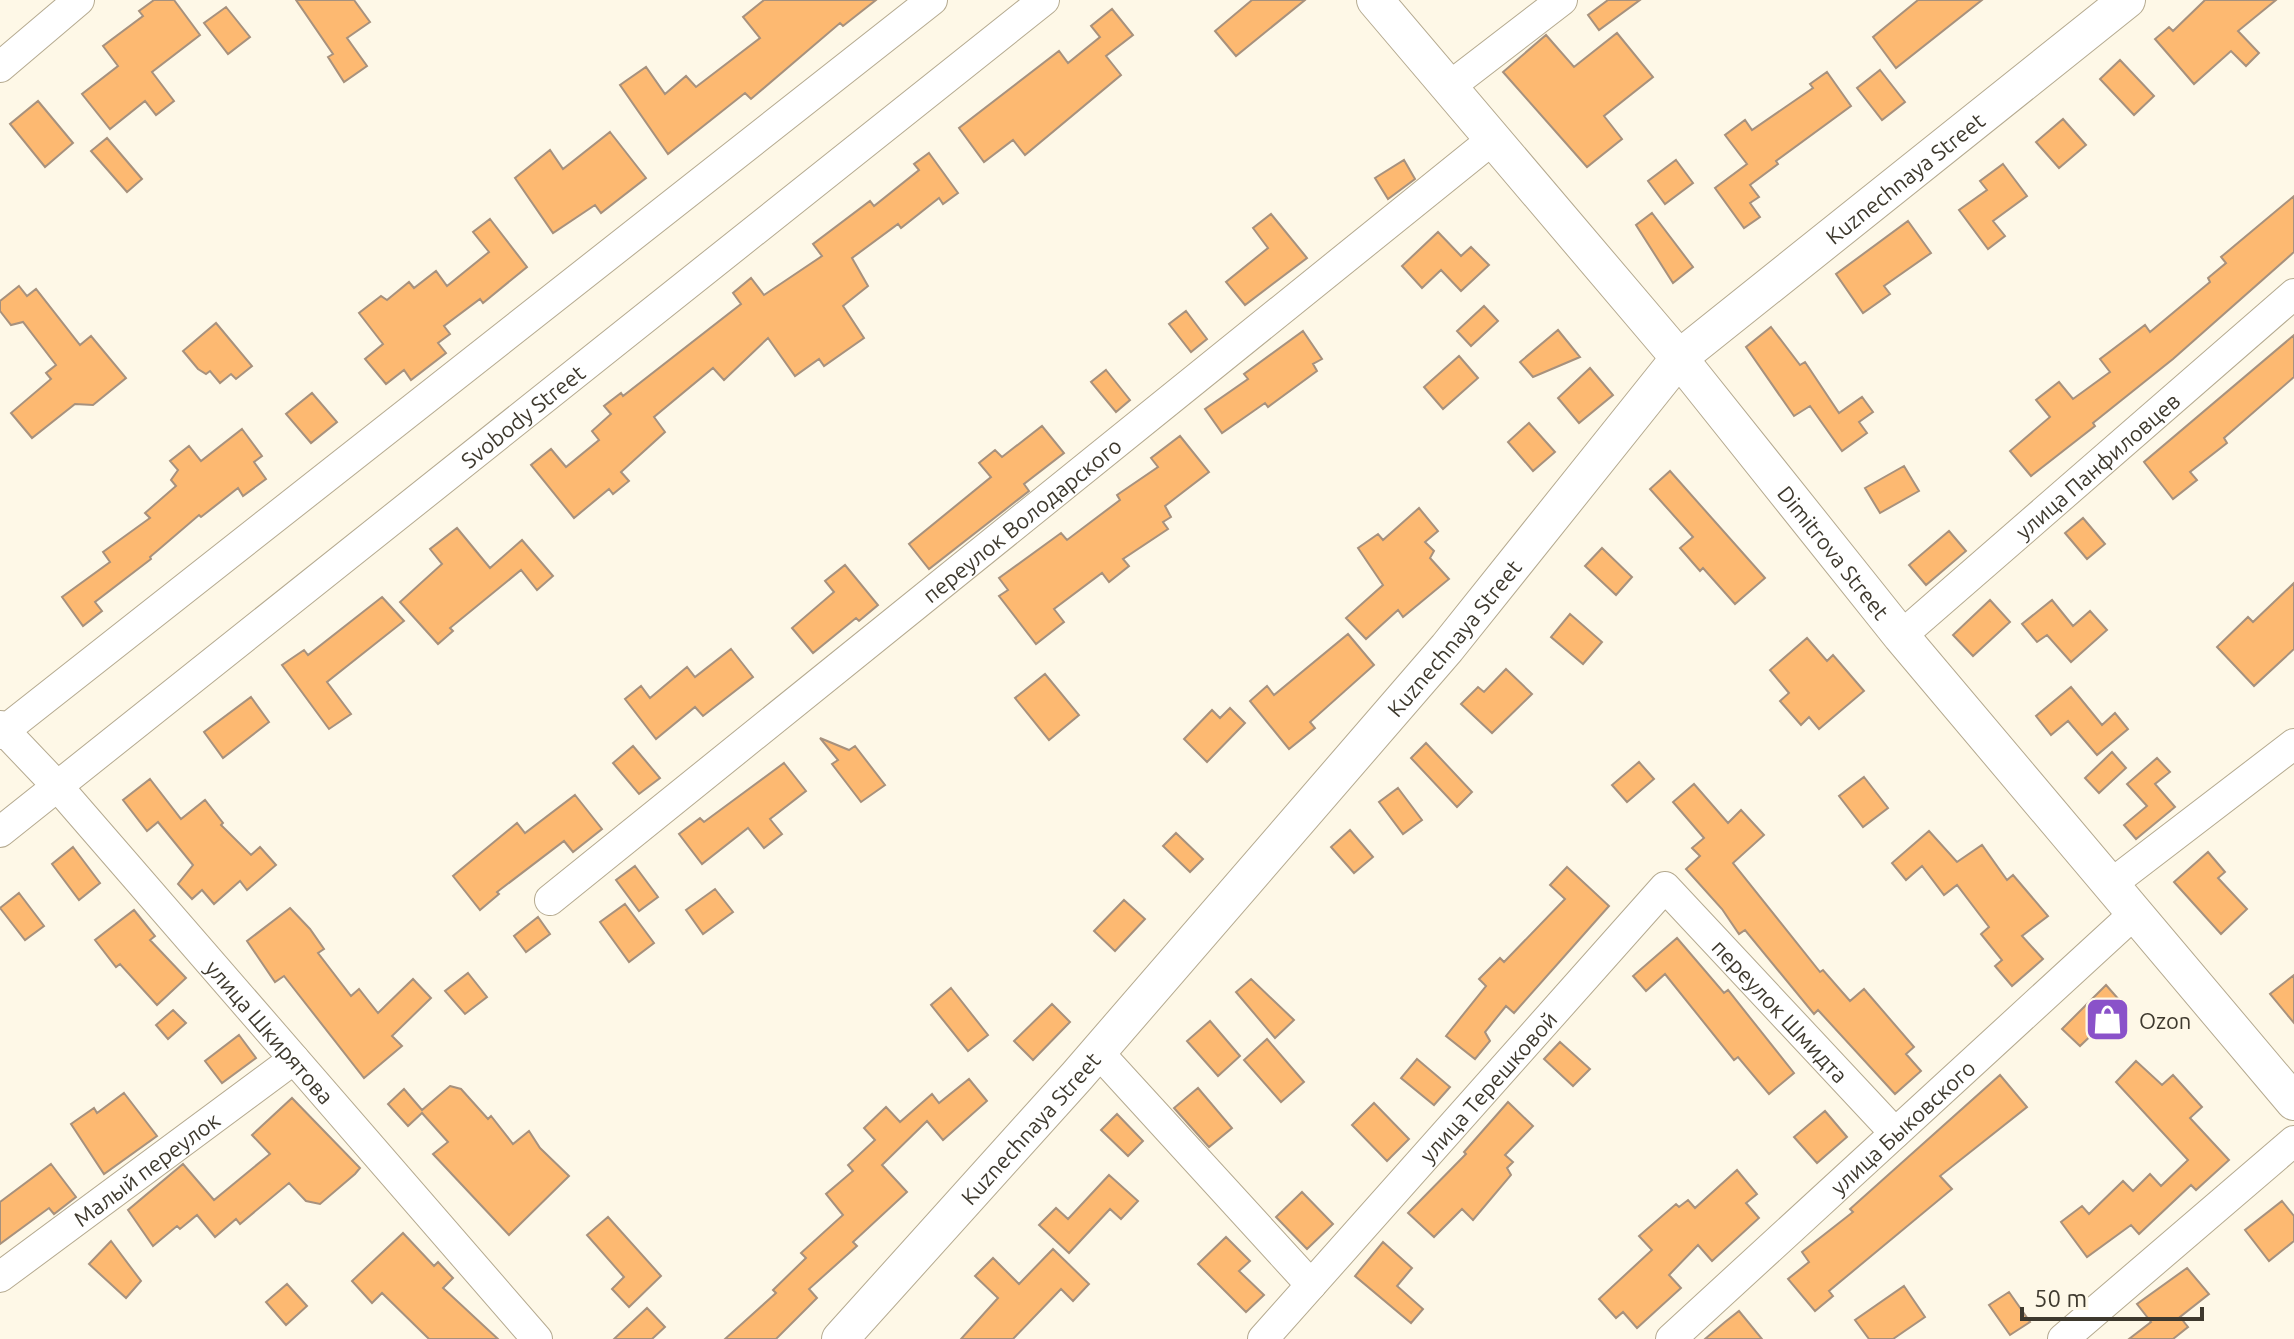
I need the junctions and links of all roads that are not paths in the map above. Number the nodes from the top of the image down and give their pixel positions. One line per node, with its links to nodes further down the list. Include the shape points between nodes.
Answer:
1 (79, 0): 7 (street)
2 (932, 0): 13 (street)
3 (1044, 0): 15 (street, Svobody Street)
4 (1375, 0): 8 (main road, Dimitrova Street)
5 (1562, 0): 8 (street)
6 (2127, 0): 11 (main road, Kuznechnaya Street)
7 (0, 67)
8 (1449, 87): 9 (main road, Dimitrova Street)
9 (1493, 139): 11 (main road, Dimitrova Street); 19 (street, переулок Володарского)
10 (2294, 294): 12 (street, улица Панфиловцев)
11 (1679, 358): 12 (main road, Dimitrova Street); 21 (main road, Kuznechnaya Street, via 1447,648)
12 (1901, 636): 17 (main road, Dimitrova Street)
13 (2, 730): 15 (street, улица Шкирятова)
14 (2294, 744): 17 (street)
15 (59, 788): 16 (street, Svobody Street); 22 (street, улица Шкирятова)
16 (0, 832)
17 (2110, 885): 20 (main road, Dimitrova Street)
18 (1665, 887): 24 (street, переулок Шмидта); 27 (street, улица Терешковой)
19 (550, 900)
20 (2135, 913): 23 (main road, Dimitrova Street); 24 (street, улица Быковского)
21 (1098, 1052): 27 (street); 29 (main road, Kuznechnaya Street)
22 (294, 1059): 26 (street, Малый переулок); 28 (street, улица Шкирятова)
23 (2290, 1090)
24 (1895, 1133): 31 (street, улица Быковского)
25 (2294, 1141): 32 (street)
26 (0, 1277)
27 (1311, 1285): 30 (street, улица Терешковой)
28 (537, 1339)
29 (840, 1339)
30 (1263, 1339)
31 (1671, 1339)
32 (2063, 1339)

